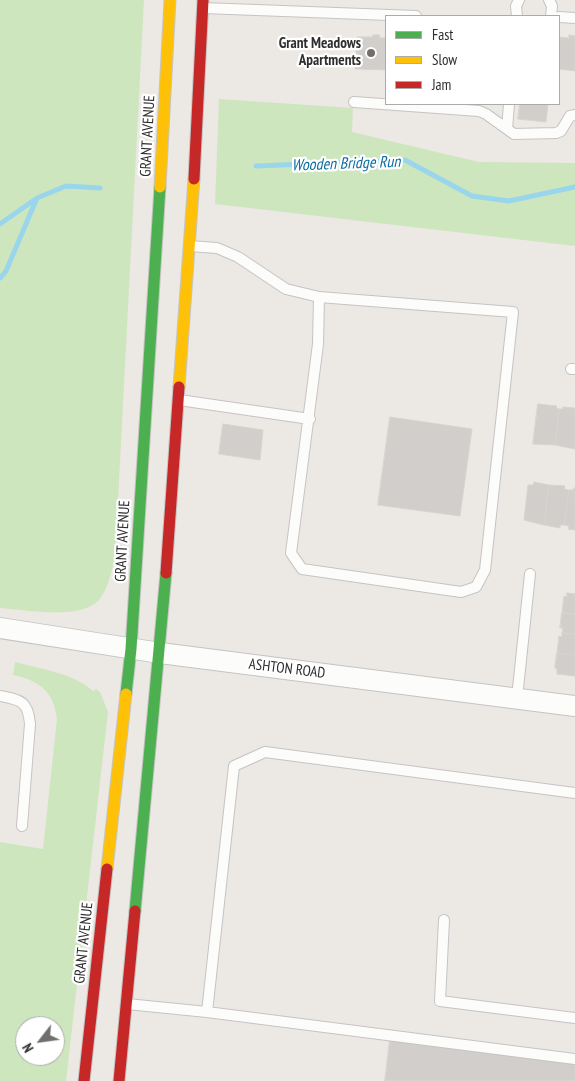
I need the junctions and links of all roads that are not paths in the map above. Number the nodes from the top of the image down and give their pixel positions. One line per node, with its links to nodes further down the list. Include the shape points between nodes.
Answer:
1 (170, 0): 22 (main road, GRANT AVENUE, via 161,242)
2 (519, 0): 6 (lane)
3 (549, 0): 7 (lane)
4 (202, 4): 5 (lane); 16 (main road, via 195,170)
5 (398, 15)
6 (517, 15)
7 (551, 15)
8 (560, 17): 9 (lane)
9 (575, 18)
10 (354, 102): 11 (lane)
11 (385, 104)
12 (396, 105): 15 (lane, via 479,111)
13 (510, 105): 15 (lane)
14 (575, 114): 15 (lane, via 556,133 514,134)
15 (507, 128)
16 (184, 246): 17 (lane, via 217,248 238,257 286,289); 18 (main road)
17 (319, 297): 19 (lane); 19 (lane, via 513,312 485,570 476,587 461,592 302,569 291,553)
18 (178, 400): 19 (lane); 23 (main road)
19 (310, 419)
20 (530, 574): 25 (lane)
21 (0, 628): 22 (street, ASHTON ROAD)
22 (131, 649): 23 (street, ASHTON ROAD); 34 (main road, GRANT AVENUE)
23 (160, 653): 25 (street, ASHTON ROAD); 30 (main road)
24 (0, 696): 28 (lane, via 20,700 29,710)
25 (517, 698): 26 (street, ASHTON ROAD)
26 (575, 706)
27 (575, 793): 31 (lane, via 265,752 234,766)
28 (22, 826)
29 (444, 920): 32 (lane, via 440,1000)
30 (127, 1004): 31 (lane); 35 (main road)
31 (207, 1012): 33 (lane)
32 (575, 1018)
33 (575, 1058)
34 (84, 1081)
35 (119, 1081)

